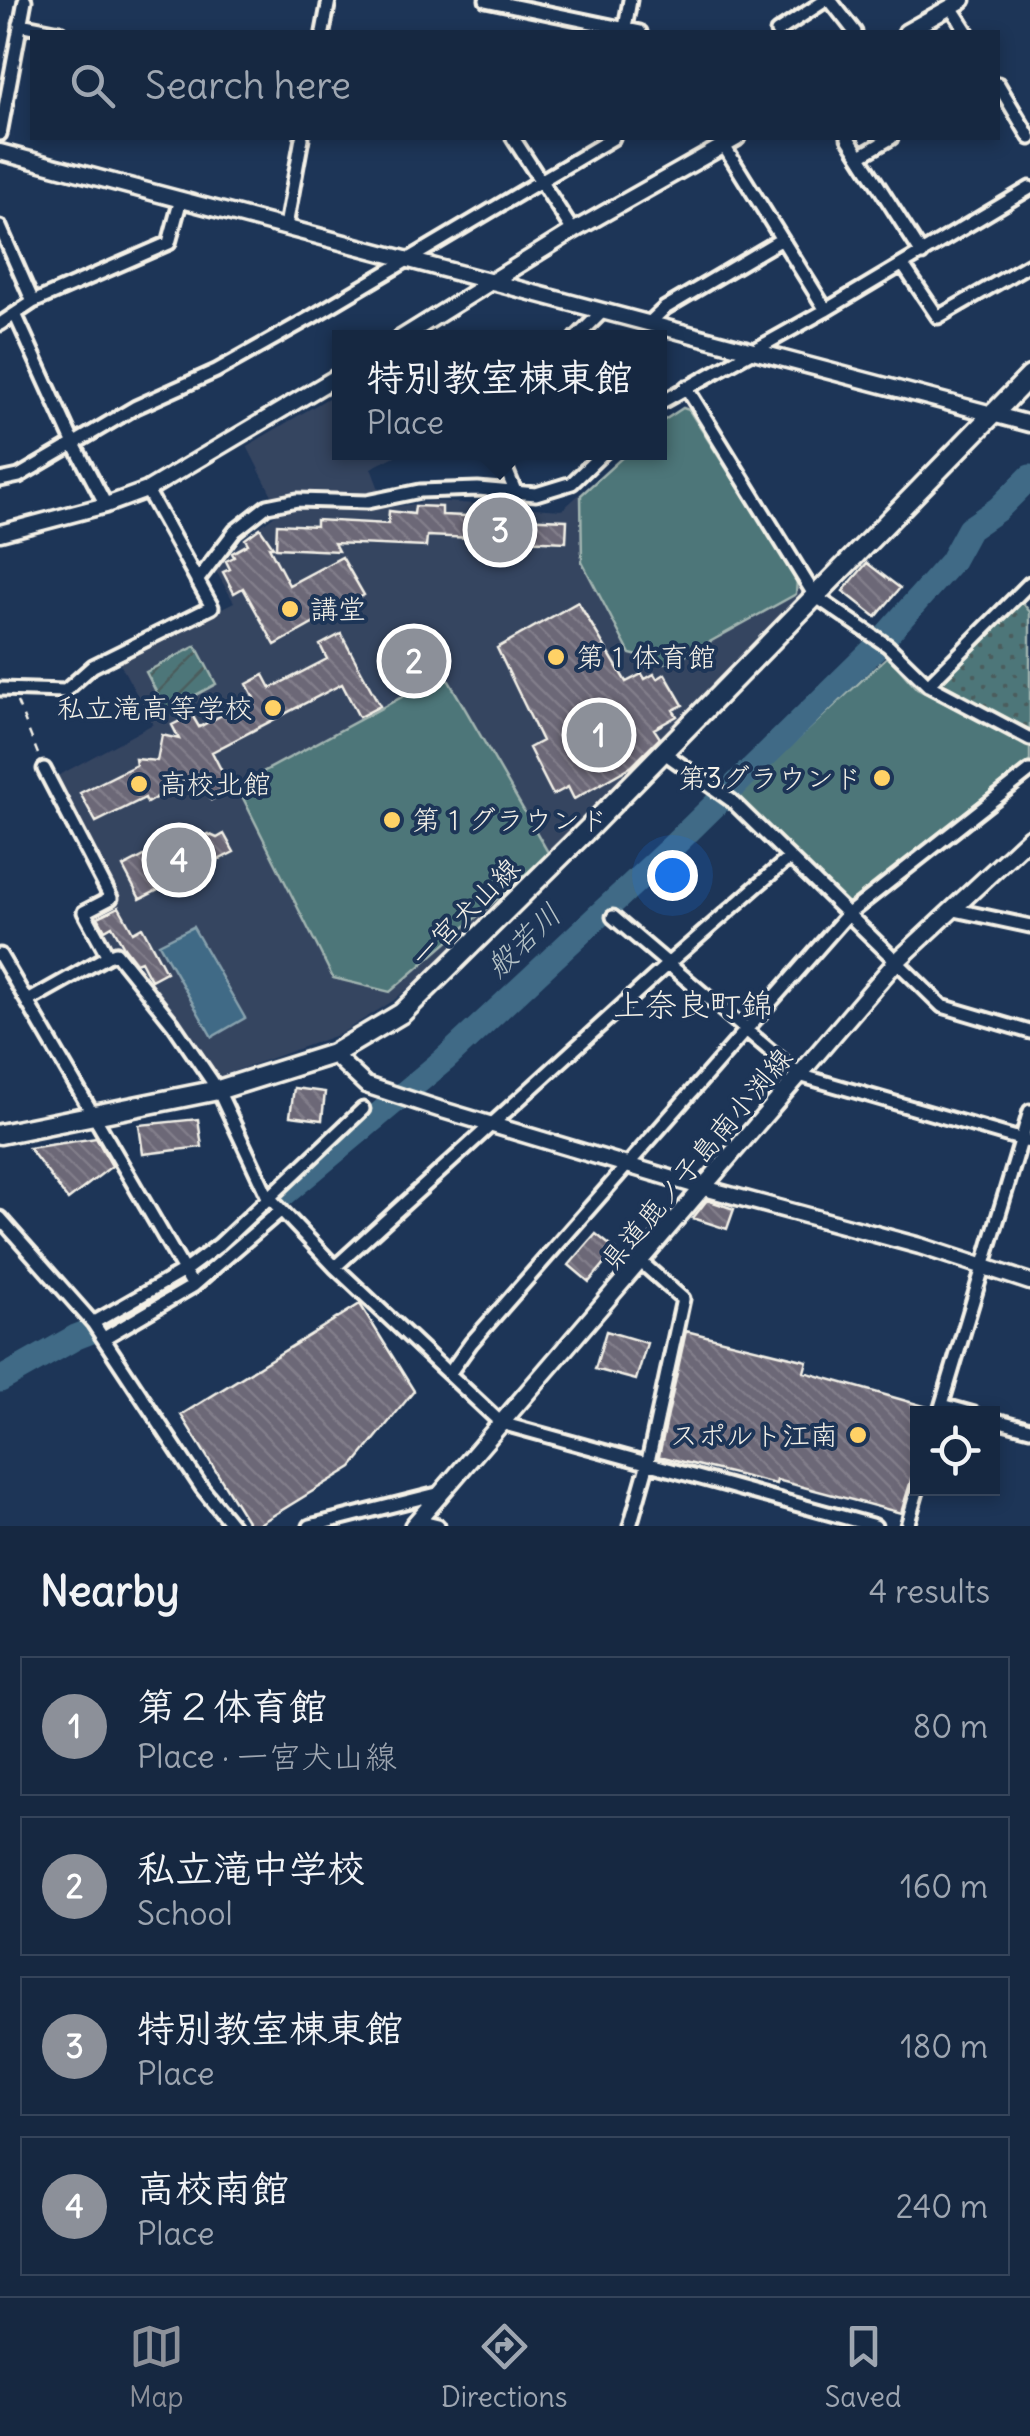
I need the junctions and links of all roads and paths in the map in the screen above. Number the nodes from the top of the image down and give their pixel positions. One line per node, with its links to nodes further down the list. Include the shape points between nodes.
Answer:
1 (25, 0): 7 (street)
2 (329, 0): 10 (street)
3 (486, 0): 8 (street)
4 (630, 0): 8 (street)
5 (828, 0): 12 (street); 13 (street)
6 (957, 4): 14 (street); 15 (street)
7 (20, 24): 9 (street); 17 (street)
8 (624, 28): 11 (street)
9 (50, 30)
10 (323, 30)
11 (632, 30)
12 (780, 30)
13 (853, 30)
14 (910, 30)
15 (965, 30)
16 (1000, 87): 18 (street)
17 (0, 134)
18 (1030, 138)
19 (302, 140): 30 (street)
20 (514, 140): 27 (street)
21 (610, 140): 27 (street)
22 (726, 140): 32 (street); 33 (street)
23 (849, 140): 26 (street)
24 (888, 140): 26 (street)
25 (0, 152): 29 (street)
26 (860, 156): 34 (street)
27 (542, 182): 32 (street); 35 (street)
28 (1030, 188): 34 (street)
29 (181, 199): 30 (street); 39 (street, via 169,244)
30 (286, 226): 35 (street)
31 (0, 227): 39 (street)
32 (573, 232): 38 (street)
33 (782, 239): 40 (street); 44 (street)
34 (922, 254): 37 (street)
35 (407, 260): 38 (street); 54 (street)
36 (1030, 264): 37 (street, via 938,317)
37 (903, 265): 40 (street)
38 (492, 282): 41 (street); 45 (street)
39 (33, 302): 42 (street)
40 (826, 310): 47 (street)
41 (602, 312): 44 (street); 46 (street)
42 (15, 314): 43 (street); 54 (street)
43 (0, 324)
44 (648, 324): 47 (street)
45 (414, 330)
46 (584, 330)
47 (754, 352): 50 (street); 52 (street)
48 (1030, 376): 52 (main road, 一宮犬山線)
49 (332, 379): 58 (street)
50 (686, 387): 51 (street); 64 (street)
51 (667, 398)
52 (992, 415): 53 (street); 64 (main road, 一宮犬山線)
53 (1030, 424)
54 (74, 444): 57 (street); 60 (street)
55 (502, 460): 59 (street)
56 (595, 460): 59 (street, via 572,482 536,494)
57 (0, 480)
58 (147, 490): 60 (street); 62 (street)
59 (515, 491): 62 (street, via 420,491 367,502 268,506 236,532)
60 (106, 505): 61 (street)
61 (0, 533)
62 (197, 582): 66 (street, via 212,607 93,666 65,690)
63 (1030, 583): 65 (street)
64 (815, 596): 65 (street, via 888,646); 68 (main road, 一宮犬山線)
65 (928, 685): 67 (street)
66 (6, 690): 69 (path)
67 (1030, 739)
68 (663, 752): 72 (street, via 727,797); 84 (main road, 一宮犬山線, via 402,1013)
69 (44, 769): 78 (street, via 111,898 84,912)
70 (1030, 771): 74 (street)
71 (1030, 837): 73 (main road, 県道鹿ノ子島南小渕線)
72 (789, 858): 74 (street); 79 (street)
73 (951, 908): 76 (street); 80 (main road, 県道鹿ノ子島南小渕線)
74 (846, 915): 80 (street); 82 (street)
75 (613, 917): 79 (street)
76 (1030, 926)
77 (0, 955): 81 (street)
78 (108, 956): 81 (street); 86 (street, via 116,953)
79 (670, 962): 82 (street); 90 (street)
80 (895, 962): 83 (street, via 942,1006); 85 (main road, 県道鹿ノ子島南小渕線)
81 (28, 1001): 89 (street)
82 (747, 1030): 85 (street); 93 (street)
83 (1030, 1032)
84 (333, 1054): 86 (main road, 一宮犬山線); 90 (street, via 366,1085)
85 (799, 1075): 92 (street); 94 (main road, 県道鹿ノ子島南小渕線)
86 (218, 1090): 89 (main road, 一宮犬山線); 95 (street)
87 (363, 1108): 95 (street)
88 (1030, 1110): 92 (street)
89 (96, 1115): 91 (main road, 一宮犬山線); 101 (street)
90 (492, 1125): 93 (street); 100 (street)
91 (0, 1134)
92 (1026, 1141): 99 (street)
93 (624, 1164): 94 (street); 106 (street)
94 (704, 1188): 98 (main road, 県道鹿ノ子島南小渕線); 99 (street)
95 (270, 1198): 96 (street); 101 (street)
96 (280, 1211): 100 (street); 103 (street)
97 (0, 1218): 104 (street)
98 (641, 1262): 109 (main road, 県道鹿ノ子島南小渕線); 111 (street, via 683,1299)
99 (982, 1265): 102 (street); 107 (street)
100 (335, 1267): 106 (street)
101 (184, 1271): 103 (street); 104 (street)
102 (1030, 1282)
103 (193, 1286): 105 (street)
104 (92, 1323): 105 (street)
105 (104, 1338): 115 (street)
106 (449, 1374): 109 (street)
107 (941, 1406)
108 (1000, 1420): 110 (street)
109 (501, 1423): 111 (street); 112 (main road, 県道鹿ノ子島南小渕線)
110 (1030, 1429)
111 (647, 1466): 118 (street); 119 (street)
112 (441, 1494): 114 (main road, 県道鹿ノ子島南小渕線); 116 (street)
113 (916, 1496): 120 (street)
114 (416, 1523): 117 (street)
115 (232, 1526)
116 (310, 1526)
117 (438, 1526)
118 (630, 1526)
119 (874, 1526)
120 (907, 1526)

